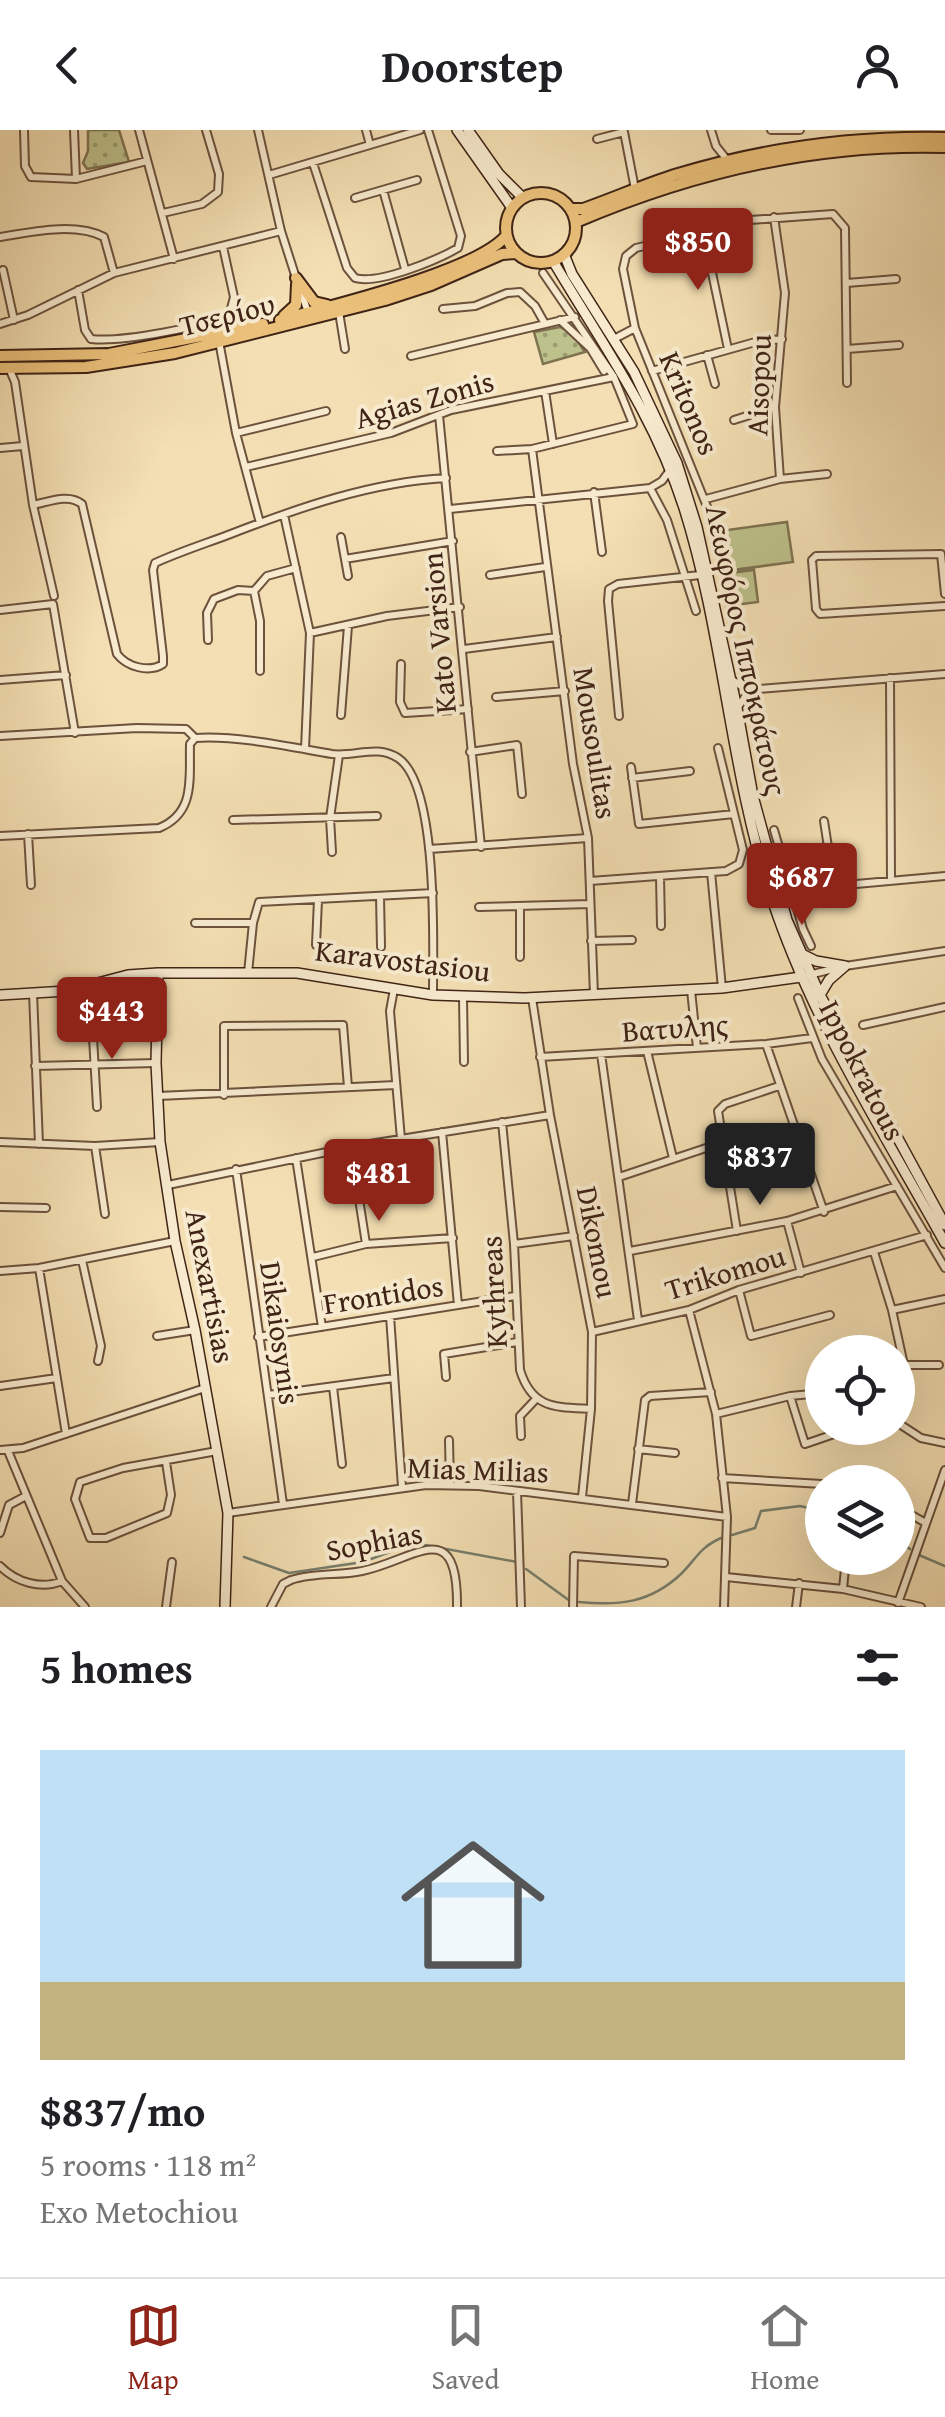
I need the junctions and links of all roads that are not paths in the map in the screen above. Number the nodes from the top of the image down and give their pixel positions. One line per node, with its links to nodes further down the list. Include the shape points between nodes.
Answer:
1 (24, 130): 25 (street, via 28,175)
2 (74, 130): 25 (street)
3 (139, 130): 20 (street)
4 (206, 130): 33 (street, via 218,192 202,204)
5 (258, 130): 24 (street)
6 (366, 130): 17 (street)
7 (420, 130): 17 (street)
8 (428, 130): 45 (street, via 461,236 458,248)
9 (457, 130): 31 (main road)
10 (468, 130): 30 (main road)
11 (712, 130): 18 (street)
12 (772, 130): 13 (street)
13 (800, 130)
14 (624, 132): 16 (street); 27 (street)
15 (945, 138): 21 (main road, via 854,139)
16 (597, 139)
17 (370, 146): 22 (street)
18 (716, 146): 21 (street); 23 (street)
19 (945, 147): 35 (main road, via 832,150 754,162)
20 (147, 161): 25 (street); 33 (street)
21 (728, 161): 23 (main road)
22 (313, 163): 24 (street); 45 (street, via 350,274 368,281)
23 (712, 165): 27 (main road)
24 (269, 175): 37 (street)
25 (76, 179)
26 (416, 180): 28 (street)
27 (635, 189): 32 (main road)
28 (383, 190): 29 (street); 45 (street)
29 (354, 198)
30 (523, 198): 31 (main road); 32 (main road, via 547,193)
31 (512, 208): 38 (main road)
32 (571, 209): 35 (main road)
33 (163, 214): 43 (street)
34 (774, 217): 36 (street); 51 (street, via 825,212 840,219); 64 (street, Aisopou, via 784,293)
35 (576, 222): 42 (main road)
36 (703, 230): 63 (street, Kritonos, via 626,256); 70 (street)
37 (281, 231): 40 (street); 49 (street)
38 (506, 236): 41 (main road); 53 (main road, Τσερίου, via 454,267)
39 (0, 237): 47 (street, via 92,231 104,237)
40 (223, 247): 43 (street); 52 (street, via 234,297 230,312 216,320 91,339)
41 (516, 253): 44 (main road, via 534,263); 53 (main road, Τσερίου, via 385,300)
42 (564, 254): 44 (main road); 65 (main road, Λεωφόρος Ιπποκράτους)
43 (174, 259): 47 (street)
44 (553, 261): 54 (main road, Λεωφόρος Ιπποκράτους)
45 (405, 269)
46 (3, 270): 59 (street)
47 (114, 273): 52 (street)
48 (543, 273): 57 (street)
49 (296, 278): 53 (main road, via 314,302); 56 (street); 60 (main road, via 296,305)
50 (896, 280): 51 (street)
51 (847, 283): 69 (street)
52 (78, 290): 59 (street)
53 (340, 308): 56 (main road, Τσερίου); 66 (main road, Τσερίου); 68 (street)
54 (583, 308): 57 (street); 94 (main road, Λεωφόρος Ιπποκράτους, via 650,420)
55 (443, 310): 61 (street, via 520,292)
56 (310, 312): 60 (main road, Τσερίου)
57 (574, 317): 58 (street); 78 (street)
58 (558, 319): 61 (street); 76 (street)
59 (14, 320): 62 (street)
60 (274, 322): 71 (main road, Τσερίου, via 110,354)
61 (544, 322): 72 (street)
62 (0, 324)
63 (635, 328): 65 (street); 77 (street, Kritonos)
64 (782, 339): 70 (street); 83 (street, Aisopou)
65 (614, 340): 137 (main road, Λεωφόρος Ιπποκράτους, via 677,463)
66 (219, 341): 75 (main road, Τσερίου, via 117,363); 87 (street)
67 (899, 345): 69 (street)
68 (345, 349)
69 (848, 349): 80 (street)
70 (728, 350): 73 (street)
71 (0, 356)
72 (412, 356)
73 (707, 356): 77 (street); 81 (street)
74 (4, 368): 75 (main road, Τσερίου); 79 (street)
75 (24, 368): 79 (street)
76 (604, 371)
77 (652, 371): 103 (street, Kritonos)
78 (614, 377): 82 (street, Agias Zonis); 88 (street, via 632,426)
79 (16, 382): 89 (street)
80 (847, 383)
81 (715, 384)
82 (545, 390): 85 (street, Agias Zonis); 88 (street)
83 (776, 407): 86 (street); 97 (street, Aisopou)
84 (326, 410): 87 (street)
85 (439, 415): 93 (street, Agias Zonis); 96 (street, Kato Varsion)
86 (734, 420)
87 (236, 433): 93 (street)
88 (553, 444): 91 (street)
89 (23, 446): 90 (street); 104 (street)
90 (0, 448)
91 (532, 449): 92 (street); 102 (street, Mousoulitas)
92 (498, 451)
93 (246, 468): 108 (street)
94 (670, 470): 98 (street); 99 (main road, Λεωφόρος Ιπποκράτους)
95 (827, 474): 97 (street)
96 (446, 478): 106 (street, Kato Varsion); 107 (street, via 363,490)
97 (780, 479): 103 (street, Aisopou)
98 (662, 482): 99 (street); 100 (street)
99 (676, 486): 118 (main road, Λεωφόρος Ιπποκράτους)
100 (648, 487): 101 (street); 117 (street)
101 (594, 492): 102 (street); 111 (street)
102 (538, 498): 106 (street); 113 (street, Mousoulitas)
103 (706, 499): 105 (street, Kritonos)
104 (32, 505): 108 (street, via 64,498 82,504 116,654 159,668 154,566); 121 (street)
105 (708, 509)
106 (450, 510): 110 (street, Kato Varsion)
107 (284, 515): 108 (street); 114 (street)
108 (260, 523)
109 (341, 537): 112 (street)
110 (454, 541): 112 (street); 123 (street, Kato Varsion)
111 (602, 552)
112 (345, 559): 116 (street)
113 (546, 567): 115 (street); 128 (street, Mousoulitas)
114 (296, 568): 119 (street, via 267,576); 127 (street)
115 (490, 575)
116 (348, 576)
117 (686, 576): 118 (street); 125 (street); 144 (street, via 610,590)
118 (700, 576): 191 (main road, Λεωφόρος Ιπποκράτους, via 748,813)
119 (254, 591): 129 (street, via 214,599 207,612); 132 (street)
120 (945, 594): 122 (street, via 941,554 812,560 820,614)
121 (54, 600): 124 (street); 134 (street)
122 (945, 606)
123 (460, 607): 126 (street); 130 (street, Kato Varsion)
124 (0, 610)
125 (696, 611)
126 (348, 626): 127 (street); 143 (street)
127 (310, 633): 149 (street)
128 (557, 637): 130 (street); 139 (street, Mousoulitas)
129 (208, 640)
130 (464, 650): 142 (street, Kato Varsion)
131 (401, 664): 142 (street, via 405,712)
132 (260, 671)
133 (945, 674): 135 (street)
134 (66, 675): 136 (street); 145 (street)
135 (890, 678): 138 (street); 171 (street)
136 (0, 680)
137 (731, 680): 138 (street); 141 (main road, Λεωφόρος Ιπποκράτους)
138 (758, 689): 141 (street)
139 (564, 692): 140 (street); 164 (street, Mousoulitas)
140 (496, 697)
141 (737, 708): 191 (main road, Λεωφόρος Ιπποκράτους)
142 (468, 709): 150 (street, Kato Varsion)
143 (341, 715)
144 (619, 716)
145 (74, 733): 146 (street); 147 (street, via 174,728)
146 (0, 736)
147 (195, 738): 149 (street); 162 (street, via 188,792 174,822)
148 (718, 748): 156 (street)
149 (306, 749): 151 (street)
150 (470, 752): 155 (street, via 517,744); 165 (street, Kato Varsion)
151 (338, 755): 158 (street); 166 (street, via 382,750 401,759 421,796)
152 (631, 767): 154 (street)
153 (690, 771): 154 (street)
154 (632, 778): 156 (street, via 639,824)
155 (522, 794)
156 (734, 814): 168 (street, via 742,861)
157 (377, 816): 158 (street)
158 (330, 818): 159 (street); 167 (street)
159 (232, 820)
160 (824, 822): 174 (street)
161 (774, 830): 176 (street)
162 (28, 834): 163 (street); 173 (street)
163 (0, 836)
164 (588, 838): 165 (street); 172 (street, Mousoulitas)
165 (481, 848): 166 (street)
166 (429, 850): 175 (street)
167 (332, 852)
168 (711, 872): 169 (street); 198 (street)
169 (660, 876): 172 (street); 184 (street)
170 (945, 876): 171 (street)
171 (892, 879): 174 (street)
172 (590, 881): 179 (street, Mousoulitas)
173 (31, 885)
174 (834, 886): 176 (street)
175 (433, 893): 177 (street); 204 (street)
176 (792, 893): 188 (street)
177 (380, 896): 178 (street); 189 (street)
178 (318, 900): 183 (street, via 259,902); 187 (street)
179 (590, 904): 181 (street); 186 (street, Mousoulitas)
180 (479, 907): 181 (street)
181 (520, 907): 192 (street)
182 (195, 923): 183 (street)
183 (253, 923): 195 (street)
184 (661, 926)
185 (632, 940): 186 (street)
186 (591, 941): 205 (street, Mousoulitas)
187 (316, 945)
188 (811, 946)
189 (380, 947)
190 (945, 950): 193 (street)
191 (796, 955): 193 (main road); 196 (main road, Λεωφόρος Ιπποκράτους); 197 (main road)
192 (520, 957)
193 (845, 966): 196 (street); 202 (main road)
194 (158, 972): 195 (main road, Karavostasiou); 201 (main road, Karavostasiou); 220 (main road, Anexartisias)
195 (248, 973): 199 (main road, Karavostasiou, via 297,973)
196 (803, 974): 197 (main road, Karavostasiou); 202 (main road, Λεωφόρος Ιπποκράτους)
197 (776, 982): 198 (main road, Karavostasiou); 202 (main road)
198 (722, 988): 200 (main road, Karavostasiou)
199 (394, 989): 204 (main road, Karavostasiou); 222 (street)
200 (691, 990): 205 (main road, Karavostasiou); 214 (street)
201 (33, 992): 203 (main road, Karavostasiou); 221 (street)
202 (814, 994): 251 (main road, Λεωφόρος Ιπποκράτους); 257 (main road, Λεωφόρος Ιπποκράτους)
203 (0, 995)
204 (433, 995): 206 (main road, Karavostasiou)
205 (594, 996): 207 (main road, Karavostasiou)
206 (463, 997): 207 (main road, Karavostasiou); 218 (street)
207 (532, 998): 217 (street, Dikomou)
208 (798, 998): 212 (street, Ippokratous)
209 (945, 1007): 211 (street)
210 (92, 1020): 219 (street)
211 (863, 1024)
212 (812, 1038): 213 (street, Βατυλης); 244 (street, Ippokratous)
213 (766, 1044): 214 (street, Βατυλης); 223 (street)
214 (697, 1048): 215 (street, Βατυλης)
215 (647, 1051): 216 (street, Βατυλης); 239 (street)
216 (600, 1054): 217 (street, Βατυλης); 241 (street)
217 (540, 1058): 228 (street, Dikomou)
218 (464, 1062)
219 (94, 1064): 220 (street); 221 (street); 227 (street)
220 (156, 1064): 226 (main road, Anexartisias)
221 (35, 1066): 235 (street)
222 (396, 1085): 224 (street); 231 (street)
223 (779, 1086): 234 (street, via 721,1106); 248 (street)
224 (348, 1087): 225 (street); 225 (street, via 342,1025 224,1026)
225 (224, 1095): 226 (street)
226 (158, 1096): 233 (main road, Anexartisias)
227 (97, 1107)
228 (550, 1115): 229 (street); 254 (street, Dikomou)
229 (502, 1122): 230 (street); 259 (street, Kythreas)
230 (442, 1132): 231 (street); 255 (street)
231 (401, 1139): 237 (street)
232 (0, 1142): 235 (street)
233 (160, 1142): 236 (street); 243 (main road, Anexartisias)
234 (721, 1143): 239 (street); 252 (street)
235 (39, 1144): 236 (street)
236 (96, 1146): 249 (street)
237 (351, 1147): 238 (street); 242 (street)
238 (296, 1158): 240 (street); 262 (street)
239 (673, 1158): 241 (street)
240 (236, 1169): 243 (street); 282 (street, Dikaiosynis)
241 (619, 1177): 260 (street)
242 (357, 1182): 245 (street, via 384,1179); 258 (street)
243 (168, 1184): 256 (main road, Anexartisias)
244 (897, 1186): 248 (street); 253 (street, Ippokratous)
245 (389, 1194)
246 (0, 1207): 247 (street)
247 (46, 1208)
248 (824, 1212): 250 (street)
249 (105, 1214)
250 (787, 1221): 252 (street); 267 (street)
251 (945, 1225)
252 (737, 1231): 260 (street)
253 (927, 1235): 261 (street, Trikomou); 265 (street, Ippokratous)
254 (574, 1236): 259 (street); 279 (street, Dikomou)
255 (452, 1238): 258 (street); 271 (street)
256 (175, 1241): 263 (street); 278 (main road, Anexartisias)
257 (945, 1243)
258 (366, 1244): 262 (street)
259 (514, 1244): 269 (street, Kythreas)
260 (630, 1251): 276 (street)
261 (874, 1252): 267 (street, Trikomou); 273 (street)
262 (313, 1257): 277 (street)
263 (82, 1260): 264 (street); 284 (street)
264 (39, 1268): 266 (street); 288 (street)
265 (945, 1268)
266 (0, 1271)
267 (800, 1273): 268 (street, Trikomou)
268 (739, 1290): 272 (street, Trikomou); 274 (street, via 751,1336)
269 (515, 1296): 271 (street, Frontidos); 283 (street, Kythreas)
270 (945, 1299): 273 (street)
271 (458, 1304): 275 (street, Frontidos)
272 (688, 1310): 276 (street, Trikomou); 293 (street)
273 (892, 1310): 280 (street)
274 (830, 1315)
275 (390, 1316): 277 (street, Frontidos); 289 (street)
276 (638, 1320): 279 (street, Trikomou)
277 (322, 1327): 282 (street, Frontidos)
278 (195, 1330): 281 (street); 292 (main road, Anexartisias)
279 (592, 1332): 298 (street, Dikomou)
280 (897, 1335)
281 (157, 1336)
282 (258, 1337): 295 (street, Dikaiosynis)
283 (517, 1342): 287 (street, via 444,1354); 297 (street, Kythreas, via 524,1384)
284 (98, 1361)
285 (915, 1366): 286 (street)
286 (940, 1366)
287 (446, 1377)
288 (56, 1378): 290 (street); 300 (street)
289 (394, 1378): 291 (street); 316 (street)
290 (0, 1386)
291 (333, 1387): 295 (street); 311 (street)
292 (205, 1388): 300 (street); 308 (main road, Anexartisias)
293 (710, 1392): 299 (street); 306 (street, via 647,1398)
294 (805, 1395): 296 (street)
295 (268, 1396): 320 (street, Dikaiosynis)
296 (790, 1396): 299 (street); 305 (street)
297 (536, 1399): 298 (street); 302 (street, via 520,1416)
298 (591, 1409): 319 (street, Dikomou)
299 (716, 1414): 313 (street)
300 (66, 1434): 307 (street)
301 (915, 1434): 304 (street)
302 (521, 1436)
303 (449, 1440): 315 (street)
304 (945, 1443)
305 (805, 1444)
306 (638, 1449): 309 (street); 321 (street)
307 (4, 1450): 318 (street)
308 (217, 1451): 310 (street); 322 (main road, Anexartisias)
309 (675, 1453)
310 (166, 1462): 310 (street, via 80,1482 75,1499 90,1538 167,1513 172,1495)
311 (342, 1464)
312 (945, 1470): 325 (street)
313 (722, 1478): 314 (street); 323 (street)
314 (805, 1483)
315 (450, 1485): 316 (street, Mias Milias); 317 (street, Mias Milias)
316 (402, 1486): 320 (street, Mias Milias)
317 (517, 1491): 319 (street, Mias Milias); 341 (street)
318 (26, 1496): 326 (street, via 9,1505); 332 (street)
319 (582, 1498): 321 (street, Mias Milias)
320 (283, 1504): 322 (street, Mias Milias)
321 (632, 1504): 323 (street, Mias Milias)
322 (228, 1513): 338 (main road, Anexartisias)
323 (727, 1516): 331 (street)
324 (915, 1517): 325 (street)
325 (924, 1522): 335 (street)
326 (0, 1533)
327 (172, 1562): 337 (street)
328 (664, 1563): 342 (street, via 574,1556)
329 (0, 1566): 332 (street, via 38,1586)
330 (844, 1575): 334 (street)
331 (726, 1577): 333 (street); 343 (street)
332 (62, 1581): 336 (street)
333 (798, 1583): 334 (street); 344 (street)
334 (843, 1590): 335 (street)
335 (898, 1603): 345 (street)
336 (85, 1607)
337 (166, 1607)
338 (225, 1607)
339 (271, 1607): 340 (street, Sophias, via 291,1580 360,1572 426,1549 452,1562)
340 (458, 1607)
341 (521, 1607)
342 (573, 1607)
343 (724, 1607)
344 (796, 1607)
345 (921, 1607)

